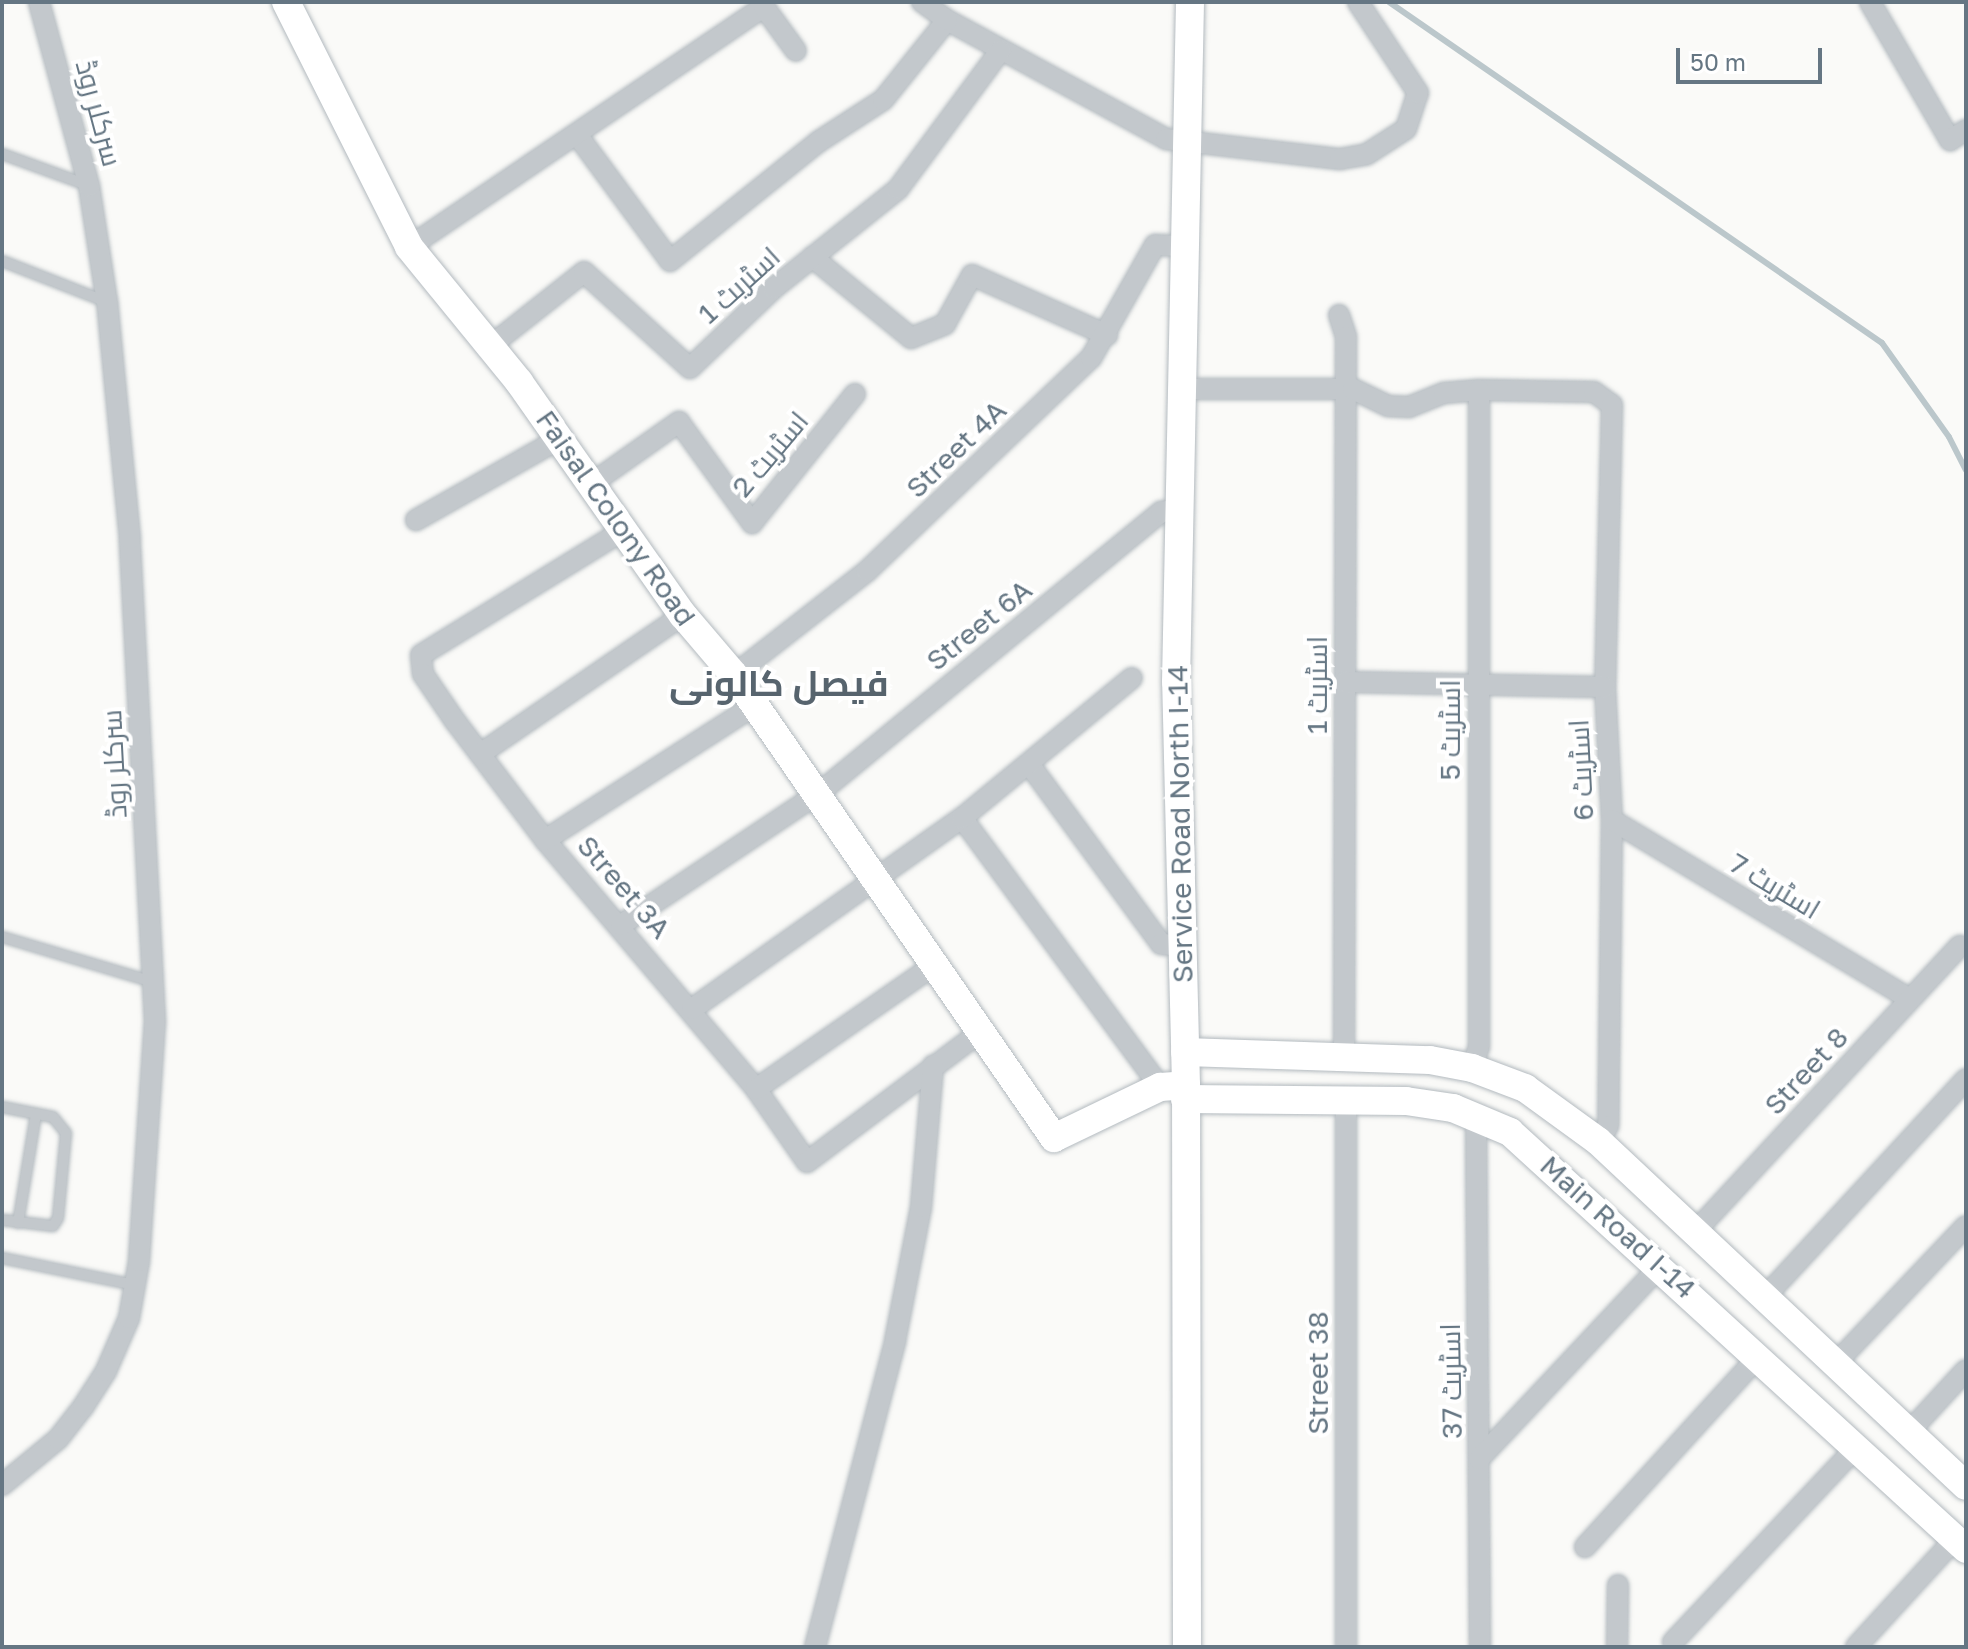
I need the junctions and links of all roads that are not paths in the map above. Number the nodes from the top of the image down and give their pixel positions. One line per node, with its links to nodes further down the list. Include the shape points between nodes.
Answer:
1 (39, 2): 15 (street, سرکلر روڈ)
2 (286, 2): 17 (main road, Faisal Colony Road)
3 (922, 2): 8 (street)
4 (1190, 2): 13 (main road, Service Road North I-14)
5 (1358, 2): 13 (street, via 1418,93 1406,129 1388,143 1340,159)
6 (1870, 2): 11 (street)
7 (767, 5): 9 (street); 12 (street)
8 (947, 20): 10 (street); 12 (street, via 883,100 818,142 670,261)
9 (796, 51)
10 (1000, 51): 13 (street, via 1166,139); 18 (street, اسٹریٹ 1, via 898,189)
11 (1958, 135)
12 (578, 136): 17 (street)
13 (1184, 143): 16 (main road, Service Road North I-14)
14 (2, 154): 15 (lane)
15 (89, 186): 20 (street, سرکلر روڈ)
16 (1183, 246): 22 (street, Street 4A, via 1155,245); 24 (main road, Service Road North I-14)
17 (409, 247): 23 (main road, Faisal Colony Road)
18 (812, 257): 22 (street, via 911,338 945,324 972,275); 23 (street, اسٹریٹ 1, via 690,368 584,272)
19 (2, 261): 20 (lane)
20 (107, 302): 52 (street, سرکلر روڈ, via 130,539)
21 (1339, 315): 26 (street, اسٹریٹ 1, via 1346,337)
22 (1107, 335): 34 (street, Street 4A, via 1041,407 867,571)
23 (489, 347): 28 (main road, Faisal Colony Road)
24 (1181, 389): 26 (street); 30 (main road, Service Road North I-14)
25 (1479, 390): 26 (street, via 1444,393 1409,407); 37 (street, اسٹریٹ 5); 38 (street, اسٹریٹ 6, via 1605,396 1612,405)
26 (1344, 391): 36 (street, اسٹریٹ 1)
27 (855, 394): 29 (street, اسٹریٹ 2, via 752,523 679,422)
28 (559, 439): 29 (main road, Faisal Colony Road); 31 (street)
29 (591, 484): 32 (main road, Faisal Colony Road)
30 (1179, 509): 42 (street, Street 6A, via 1161,512); 49 (main road, Service Road North I-14)
31 (416, 520)
32 (624, 530): 33 (main road, Faisal Colony Road); 40 (street, Street 3A, via 421,655 423,674)
33 (683, 615): 34 (main road, Faisal Colony Road); 40 (street)
34 (734, 675): 39 (main road, Faisal Colony Road)
35 (1132, 678): 41 (street)
36 (1345, 682): 37 (street); 58 (street, اسٹریٹ 1)
37 (1477, 686): 38 (street); 60 (street, اسٹریٹ 5, via 1479,1047)
38 (1605, 687): 44 (street, اسٹریٹ 6)
39 (754, 706): 42 (main road, Faisal Colony Road); 45 (street)
40 (480, 754): 45 (street, Street 3A)
41 (1029, 764): 43 (street); 49 (street, via 1161,944)
42 (819, 793): 46 (main road, Faisal Colony Road); 47 (street)
43 (962, 818): 46 (street); 63 (street)
44 (1612, 820): 53 (street, اسٹریٹ 7); 69 (street, اسٹریٹ 6, via 1608,1126)
45 (545, 840): 47 (street, Street 3A)
46 (877, 881): 51 (main road, Faisal Colony Road); 54 (street)
47 (621, 925): 54 (street, Street 3A)
48 (2, 937): 52 (lane)
49 (1182, 946): 56 (main road, Service Road North I-14)
50 (1960, 946): 53 (street, Street 8)
51 (936, 964): 55 (main road, Faisal Colony Road); 62 (street)
52 (153, 982): 76 (street, سرکلر روڈ, via 155,1022)
53 (1910, 999): 73 (street, Street 8)
54 (692, 1009): 62 (street, Street 3A)
55 (983, 1030): 59 (street); 63 (main road, Faisal Colony Road, via 1054,1138)
56 (1185, 1052): 57 (main road, Main Road I-14); 63 (main road, Service Road North I-14)
57 (1299, 1055): 58 (main road, Main Road I-14); 64 (main road)
58 (1344, 1056): 60 (main road, Main Road I-14, via 1430,1060)
59 (933, 1066): 62 (street, Street 3A, via 807,1162); 90 (street, via 921,1207 898,1326)
60 (1472, 1068): 69 (main road, Main Road I-14, via 1525,1088)
61 (1966, 1079): 77 (street)
62 (756, 1089)
63 (1177, 1090): 64 (main road, Main Road I-14); 91 (main road, Service Road North I-14)
64 (1297, 1097): 65 (main road, Main Road I-14)
65 (1346, 1099): 68 (main road, Main Road I-14, via 1406,1101); 92 (street, Street 38)
66 (2, 1107): 67 (lane)
67 (36, 1114): 71 (lane); 71 (lane, via 63,1122 66,1133 58,1218 45,1229)
68 (1476, 1115): 75 (main road, Main Road I-14, via 1510,1132 1543,1158); 83 (street, اسٹریٹ 37)
69 (1598, 1141): 73 (main road, Main Road I-14)
70 (2, 1220): 71 (lane)
71 (18, 1223)
72 (1966, 1226): 79 (street)
73 (1693, 1234): 77 (main road, Main Road I-14)
74 (2, 1258): 76 (lane)
75 (1661, 1265): 78 (main road, Main Road I-14); 83 (street)
76 (135, 1285): 84 (street, سرکلر روڈ, via 129,1318 83,1407 58,1439)
77 (1764, 1298): 79 (main road, Main Road I-14)
78 (1758, 1357): 82 (main road, Main Road I-14); 87 (street)
79 (1835, 1364): 81 (main road, Main Road I-14)
80 (1966, 1370): 81 (street)
81 (1909, 1432): 85 (main road, Main Road I-14)
82 (1857, 1447): 86 (main road, Main Road I-14); 89 (street)
83 (1479, 1459): 93 (street, اسٹریٹ 37)
84 (2, 1485)
85 (1966, 1486)
86 (1960, 1544): 95 (street)
87 (1585, 1547)
88 (1618, 1585): 94 (street)
89 (1673, 1642)
90 (815, 1647)
91 (1187, 1647)
92 (1346, 1647)
93 (1480, 1647)
94 (1617, 1647)
95 (1856, 1647)

